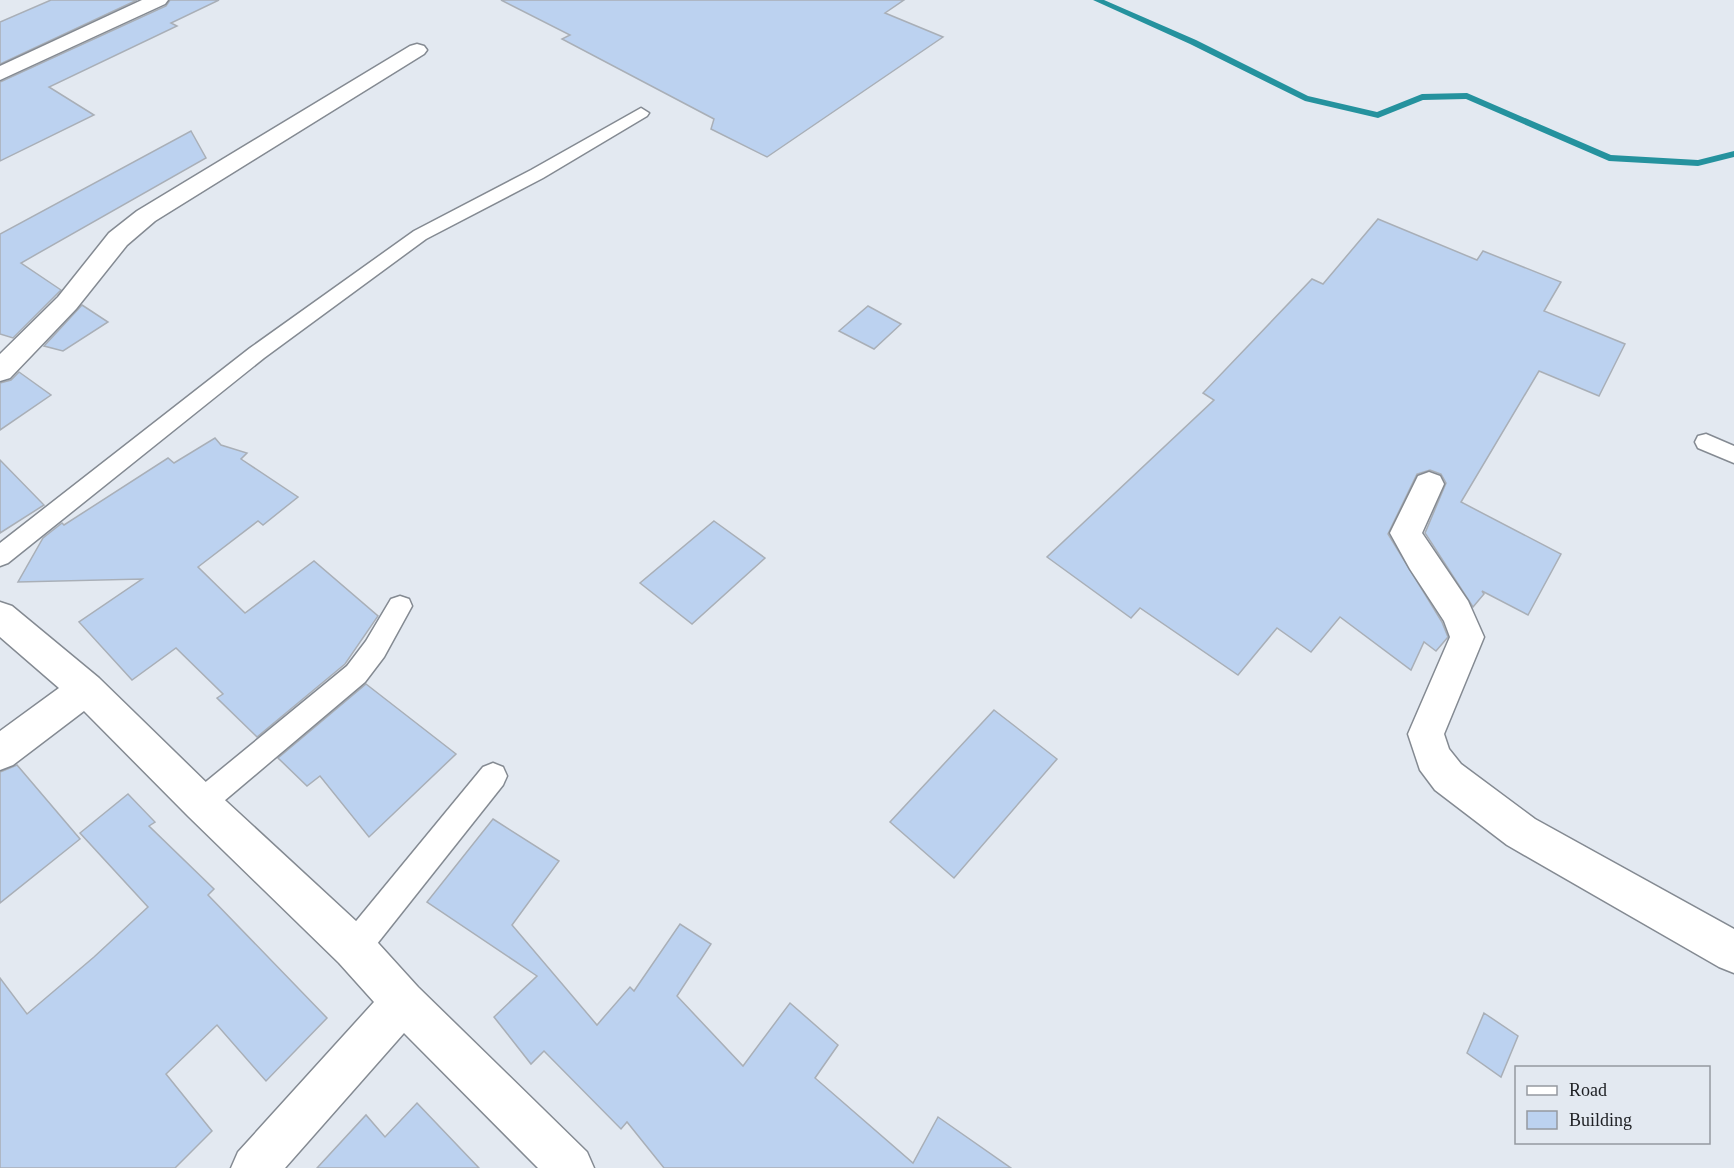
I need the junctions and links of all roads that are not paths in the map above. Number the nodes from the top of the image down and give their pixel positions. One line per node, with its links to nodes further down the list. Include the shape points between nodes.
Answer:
1 (158, 0): 3 (street)
2 (417, 50): 5 (street, via 146,216 118,239 67,303)
3 (0, 74)
4 (641, 113): 9 (lane, via 537,174 420,235 257,353)
5 (0, 371)
6 (1706, 442): 7 (lane)
7 (1734, 454)
8 (1429, 484): 17 (street, via 1406,533 1415,554 1458,613 1467,637 1426,734 1433,758 1448,777 1521,832)
9 (0, 556)
10 (399, 606): 15 (lane, via 356,674)
11 (0, 616): 12 (street)
12 (86, 689): 13 (street); 15 (street)
13 (0, 753)
14 (493, 776): 16 (lane)
15 (201, 803): 16 (street)
16 (354, 948): 18 (street)
17 (1734, 952)
18 (403, 1002): 19 (street); 20 (street)
19 (254, 1168)
20 (571, 1168)

